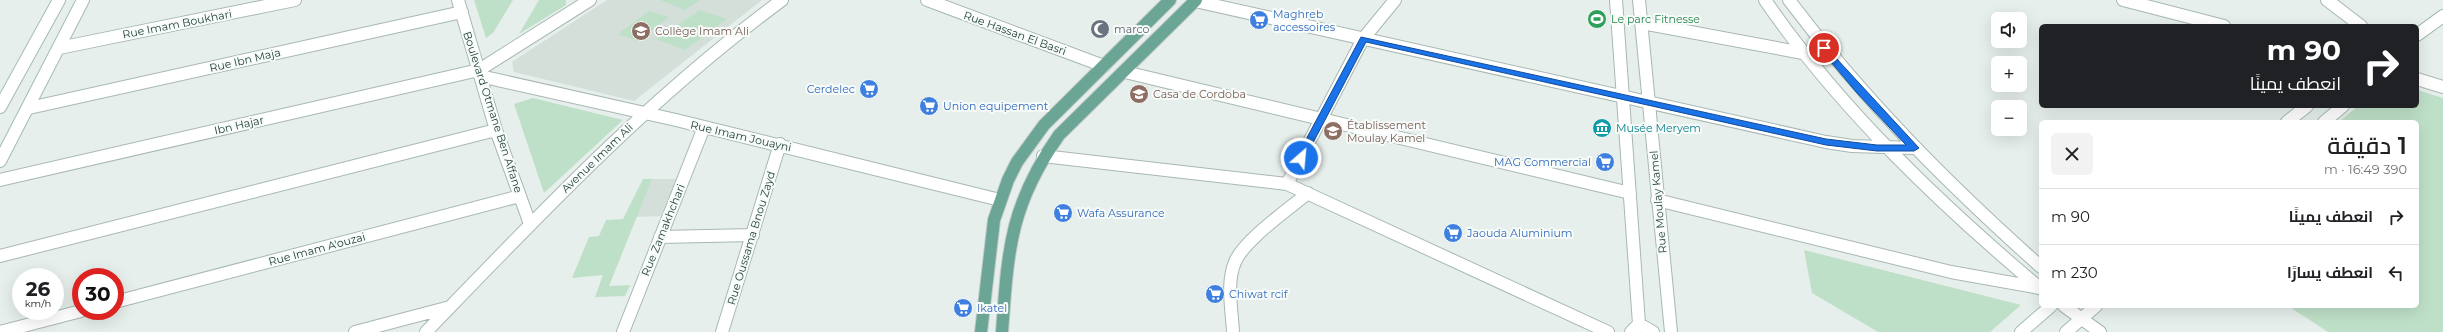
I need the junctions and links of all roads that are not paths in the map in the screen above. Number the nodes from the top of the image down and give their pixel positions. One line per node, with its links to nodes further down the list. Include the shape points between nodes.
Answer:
1 (59, 0): 34 (street)
2 (83, 0): 25 (street)
3 (295, 0): 25 (street, Rue Imam Boukhari)
4 (458, 0): 18 (street, Boulevard Otmane Ben Affane)
5 (590, 0): 29 (street)
6 (782, 0): 38 (street, Avenue Imam Ali, via 721,46)
7 (927, 0): 27 (street, Rue Hassan El Basri)
8 (1170, 0): 27 (main road)
9 (1173, 0): 17 (main road, via 1180,4)
10 (1395, 0): 24 (street)
11 (1616, 0): 32 (street)
12 (1639, 0): 20 (street, Rue Moulay Kamel)
13 (1765, 0): 26 (street)
14 (1789, 0): 46 (street, via 1832,58)
15 (2123, 0): 21 (street)
16 (2328, 0): 22 (street)
17 (1194, 2): 24 (street); 28 (main road)
18 (462, 12): 29 (street, Boulevard Otmane Ben Affane); 35 (street, Rue Ibn Maja)
19 (2443, 16): 23 (street)
20 (1642, 22): 26 (street); 33 (street, Rue Moulay Kamel)
21 (2216, 24)
22 (2358, 24)
23 (2419, 34)
24 (1364, 39): 32 (street); 39 (street)
25 (59, 48): 35 (street)
26 (1802, 53): 45 (street)
27 (1104, 66): 54 (main road, via 1029,143 1017,162)
28 (1125, 72): 39 (street); 47 (main road, via 1059,135)
29 (480, 73): 38 (street, Rue Imam Jouayni); 43 (street, Boulevard Otmane Ben Affane); 49 (street, Ibn Hajar)
30 (2419, 80): 31 (street)
31 (2443, 87)
32 (1624, 96): 33 (street); 52 (street)
33 (1649, 102): 45 (street, via 1826,142); 55 (street, Rue Moulay Kamel)
34 (0, 107)
35 (29, 108): 48 (street)
36 (2305, 108): 40 (street)
37 (2341, 108): 41 (street)
38 (643, 113): 42 (street, Rue Imam Jouayni); 56 (street, Avenue Imam Ali)
39 (1321, 119): 50 (street); 52 (street)
40 (2290, 120)
41 (2326, 120)
42 (704, 128): 44 (street, Rue Imam Jouayni); 58 (street, Rue Zamakhchari)
43 (496, 130): 53 (street, Boulevard Otmane Ben Affane); 59 (street)
44 (780, 144): 54 (street, Rue Imam Jouayni); 57 (street, Rue Oussama Bnou Zayd)
45 (1890, 148): 46 (street); 61 (street, via 1996,250)
46 (1914, 148): 60 (street)
47 (1043, 156): 50 (street); 77 (main road, via 1028,180 1013,223)
48 (0, 161)
49 (0, 180)
50 (1287, 184): 51 (street)
51 (1308, 192): 78 (street, via 1236,261 1231,295); 79 (street)
52 (1630, 193): 70 (street)
53 (520, 196): 56 (street, Boulevard Otmane Ben Affane); 63 (street, Rue Imam A'ouzai)
54 (1000, 200): 76 (main road, via 992,239)
55 (1657, 200): 62 (street, via 1951,272); 81 (street, Rue Moulay Kamel)
56 (530, 224): 64 (street, Avenue Imam Ali)
57 (753, 235): 58 (street); 75 (street, Rue Oussama Bnou Zayd)
58 (660, 237): 74 (street, Rue Zamakhchari)
59 (0, 256)
60 (2039, 265)
61 (2039, 286)
62 (2039, 288)
63 (124, 300)
64 (451, 306): 72 (street); 73 (street, Avenue Imam Ali)
65 (2049, 308): 82 (street)
66 (2067, 308): 69 (street)
67 (2092, 308): 69 (street)
68 (72, 313): 71 (street)
69 (2081, 318): 83 (street); 84 (street)
70 (1635, 328): 80 (street)
71 (0, 332)
72 (355, 332)
73 (426, 332)
74 (623, 332)
75 (722, 332)
76 (982, 332)
77 (1002, 332)
78 (1234, 332)
79 (1608, 332)
80 (1653, 332)
81 (1671, 332)
82 (2021, 332)
83 (2066, 332)
84 (2100, 332)

